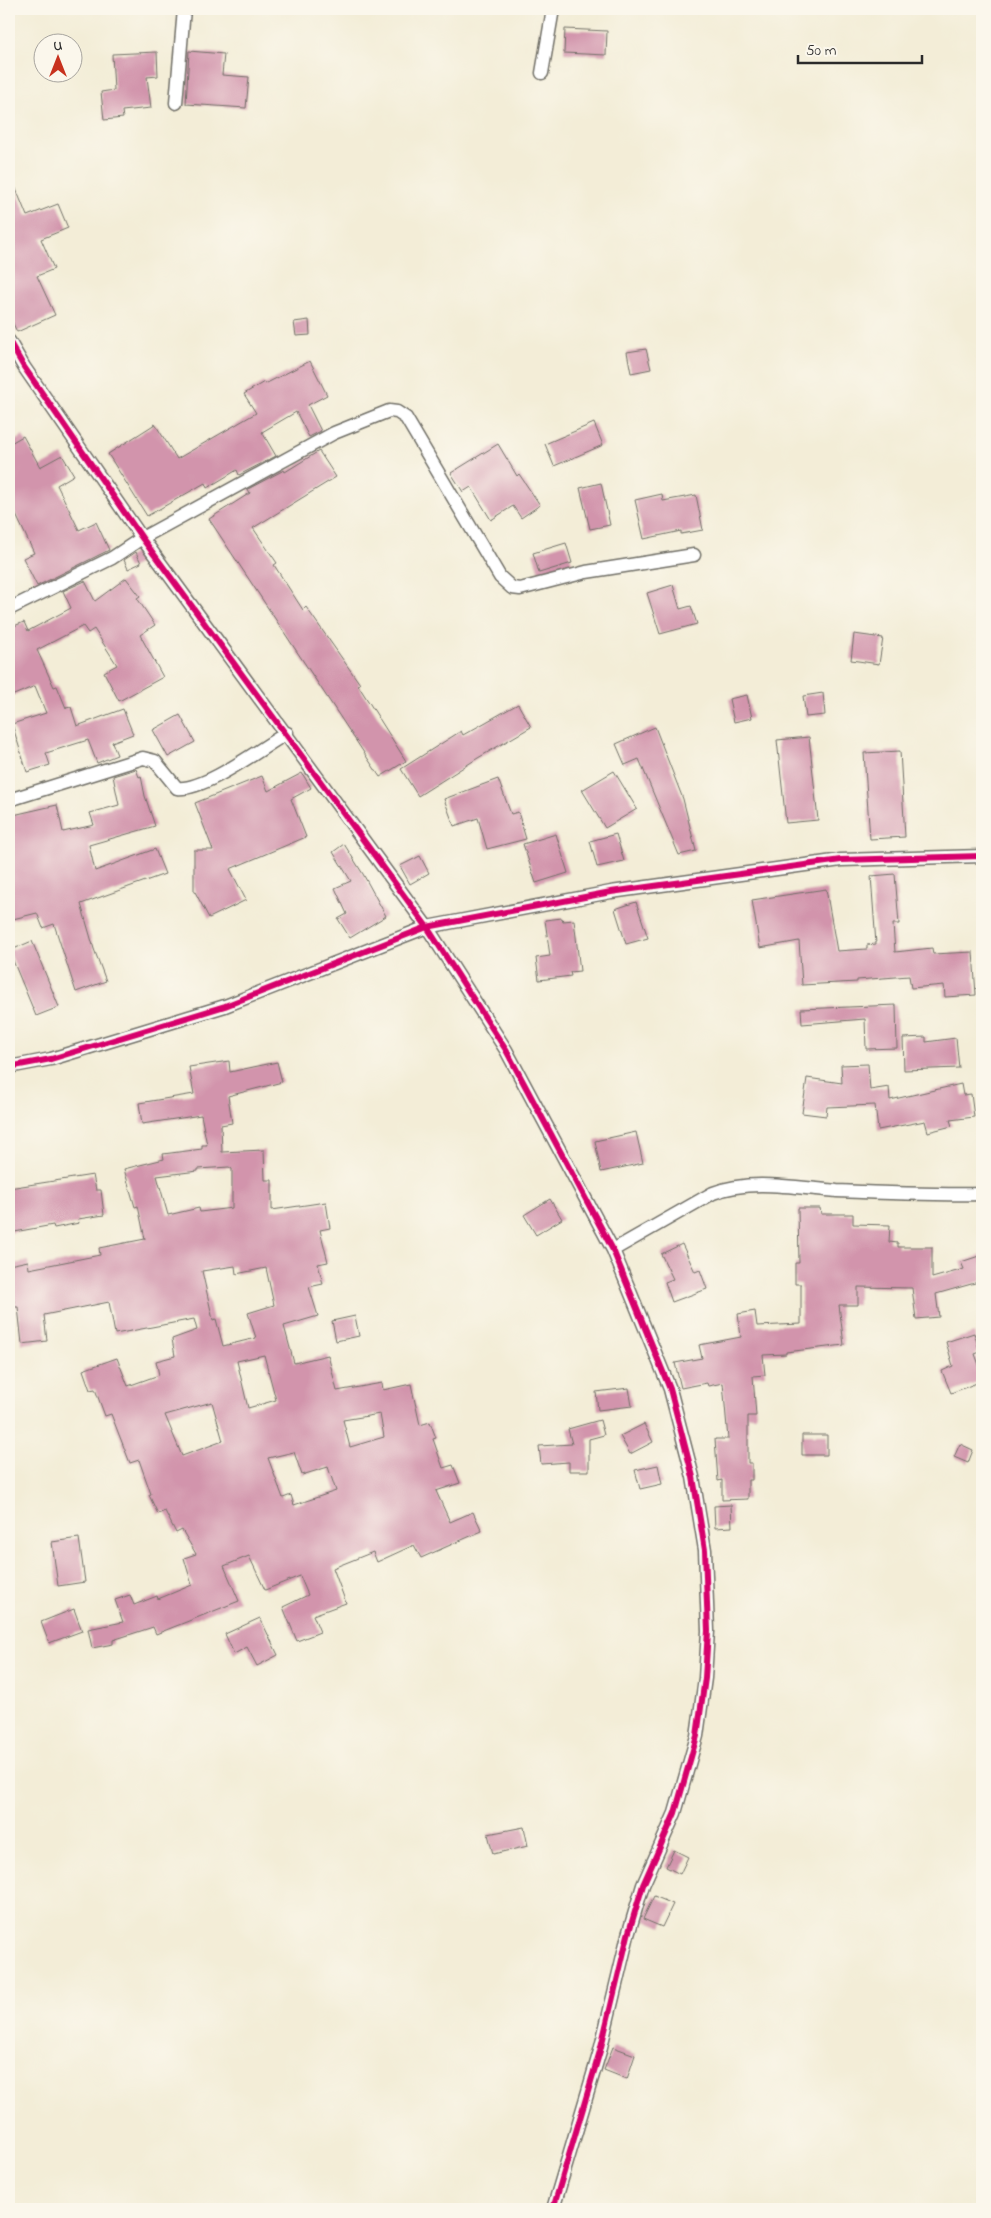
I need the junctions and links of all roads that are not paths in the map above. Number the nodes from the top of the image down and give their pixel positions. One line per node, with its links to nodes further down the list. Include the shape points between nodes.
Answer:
1 (184, 9): 4 (street)
2 (553, 9): 3 (street)
3 (542, 73)
4 (176, 103)
5 (9, 341): 6 (street, via 24,368)
6 (142, 538): 7 (street, via 334,433 389,411 406,418 500,577 512,588 520,589 586,572); 8 (street, via 112,558); 9 (street)
7 (694, 556)
8 (9, 609)
9 (287, 733): 10 (street, via 204,783 186,789 177,788 155,761 143,758); 12 (street)
10 (9, 800)
11 (982, 856): 12 (street, via 842,860 611,892)
12 (427, 927): 13 (street, via 225,1006 51,1059); 15 (street, via 506,1050)
13 (9, 1067)
14 (982, 1194): 15 (street, via 838,1191 766,1185 725,1188)
15 (612, 1250): 16 (street, via 670,1389 693,1477 705,1550 708,1630 697,1736 675,1812 643,1885 600,2051)
16 (553, 2209)

